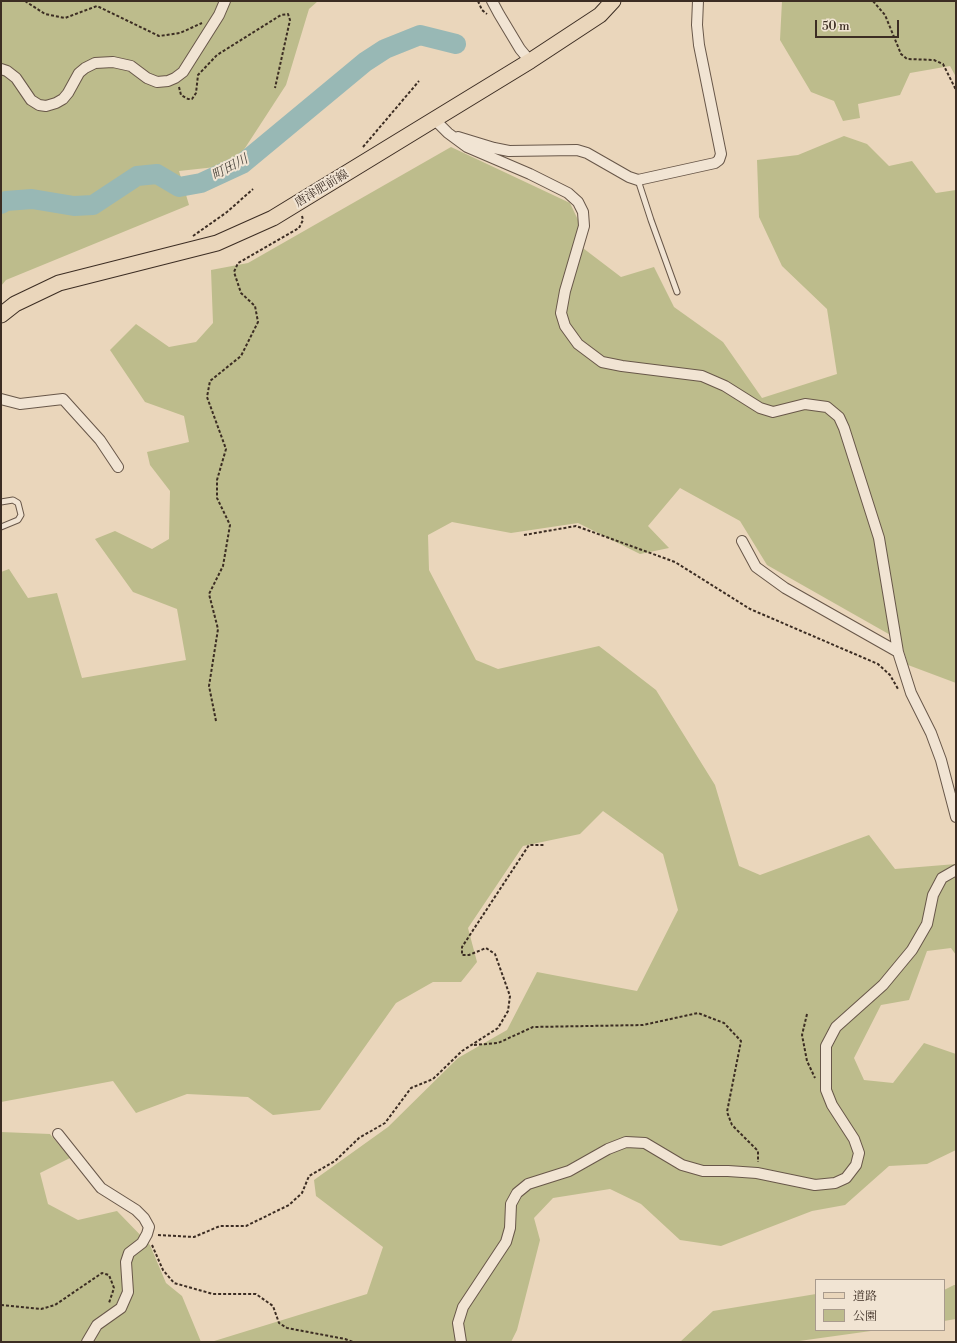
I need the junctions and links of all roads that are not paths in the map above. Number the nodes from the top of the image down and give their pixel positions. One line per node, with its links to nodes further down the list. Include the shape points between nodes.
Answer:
1 (225, 1): 6 (street, via 183,72 168,81 157,82 147,78 131,66 113,62 95,64 79,73 62,99 46,106 31,100 16,78)
2 (492, 1): 5 (street)
3 (613, 1): 5 (main road, 唐津肥前線, via 600,15)
4 (698, 1): 9 (street, via 699,45 721,154 719,160)
5 (530, 61): 7 (main road, 唐津肥前線)
6 (1, 69)
7 (435, 120): 8 (street); 11 (main road, 唐津肥前線, via 273,218 217,243 59,283 15,304)
8 (448, 134): 9 (street, via 509,151 577,150); 17 (street, via 467,147 568,193 578,202 583,212 584,226 561,312 566,326 578,344 602,362 702,376 725,386 760,408 773,412 805,404 827,407 839,417 879,538)
9 (638, 180): 10 (lane)
10 (677, 292)
11 (1, 316)
12 (1, 399): 13 (street, via 20,404 63,399 100,440)
13 (118, 467)
14 (1, 502): 15 (lane, via 13,500 18,504 21,516 18,520)
15 (1, 527)
16 (742, 541): 17 (street, via 756,567 785,588)
17 (898, 652): 18 (street, via 911,693 931,733)
18 (956, 817)
19 (956, 870): 22 (street, via 942,878 933,895 927,924 912,950 883,985 836,1027 826,1046 826,1090 832,1105 854,1139 859,1153 856,1165 846,1178 835,1183 815,1185 757,1173 703,1171 682,1165 645,1142 626,1142 608,1149 569,1171 528,1184 517,1193 511,1204 510,1228 506,1242 463,1307 458,1323)
20 (58, 1134): 21 (street, via 101,1188 136,1210 149,1227 142,1243 129,1253 126,1262 128,1292 120,1308 97,1325)
21 (87, 1342)
22 (461, 1342)

